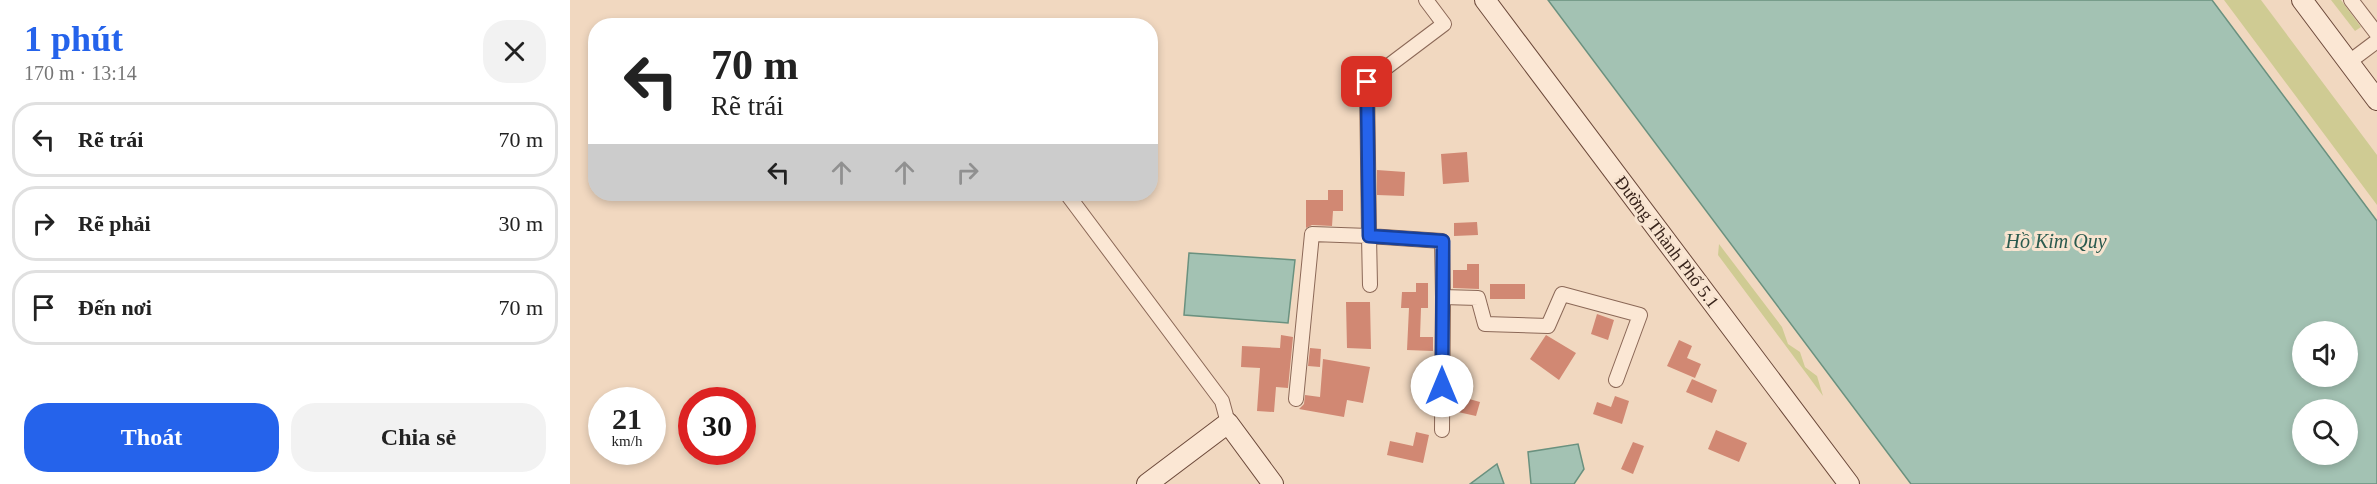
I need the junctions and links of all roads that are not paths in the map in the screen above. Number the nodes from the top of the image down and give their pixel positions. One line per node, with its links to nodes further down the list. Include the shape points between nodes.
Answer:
1 (1426, 0): 10 (street, via 1444,24 1367,82)
2 (1485, 0): 19 (street, Đường Thành Phố 5.1)
3 (2302, 0): 7 (street)
4 (2351, 0): 5 (street)
5 (2377, 34)
6 (2377, 41): 7 (street)
7 (2349, 62): 8 (street)
8 (2377, 100)
9 (1072, 201): 15 (street, via 1222,401)
10 (1369, 236): 11 (street); 12 (street, via 1443,241); 14 (street, via 1312,234)
11 (1370, 285)
12 (1443, 297): 13 (street, via 1478,298 1485,324 1548,326 1562,294 1640,315); 16 (street)
13 (1616, 380)
14 (1296, 399)
15 (1228, 423): 17 (street); 18 (street)
16 (1442, 430)
17 (1147, 484)
18 (1273, 484)
19 (1849, 484)

